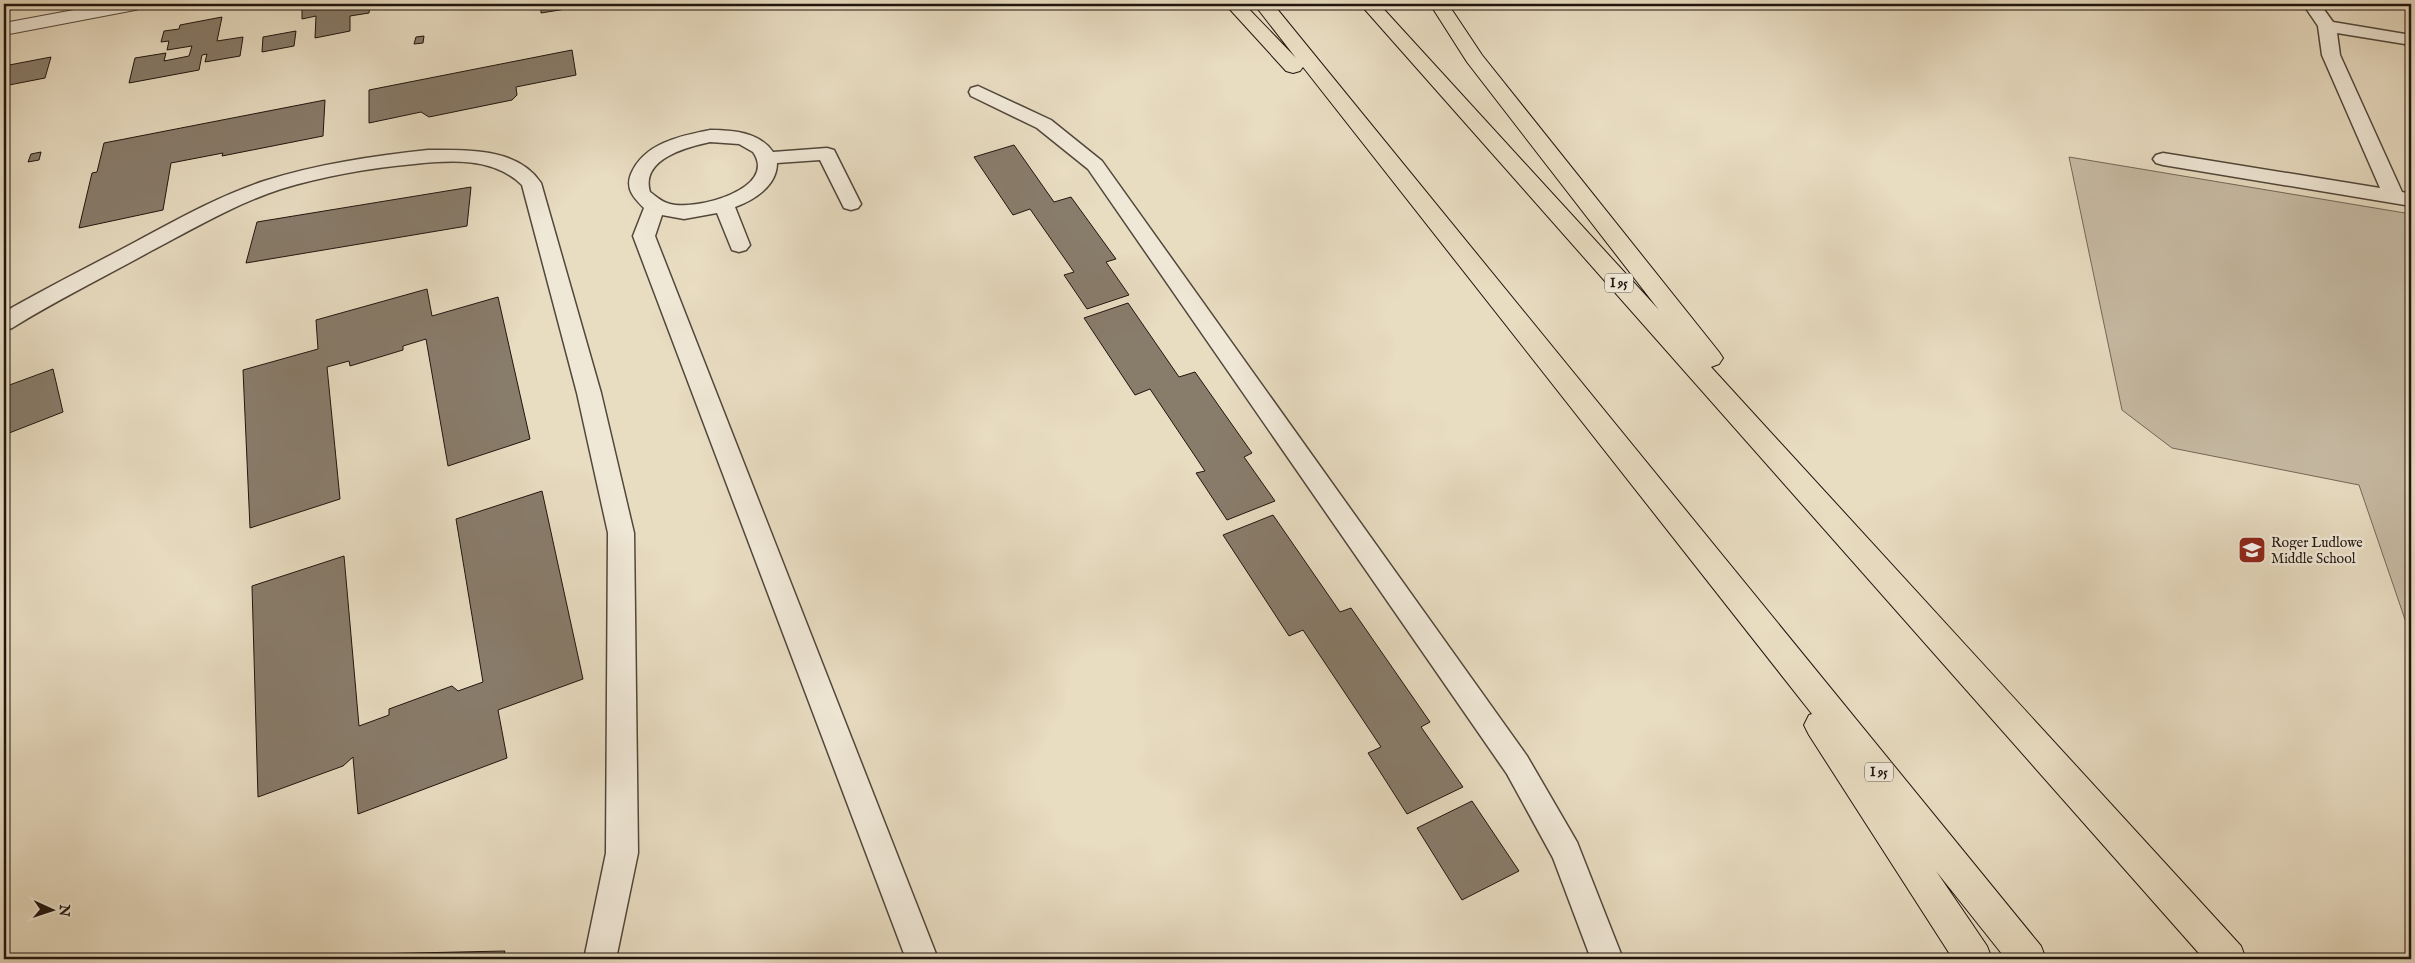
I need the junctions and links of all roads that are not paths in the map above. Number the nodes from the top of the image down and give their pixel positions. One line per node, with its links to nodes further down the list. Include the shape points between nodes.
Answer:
1 (135, 4): 8 (street)
2 (1234, 4): 17 (highway)
3 (1264, 4): 17 (highway, I 95)
4 (1369, 4): 20 (highway, I 95)
5 (1439, 4): 20 (highway, via 1474,58)
6 (2312, 4): 7 (lane)
7 (2328, 26): 9 (lane); 13 (lane, via 2332,55)
8 (4, 29)
9 (2411, 40)
10 (978, 92): 25 (lane, via 1044,124 1095,165 1516,765 1566,852)
11 (767, 158): 14 (lane, via 827,154); 15 (lane, via 768,169 762,181 750,193); 16 (lane, via 748,140 731,136 688,140 668,148 652,158 641,171 638,184 642,196)
12 (2163, 158): 13 (lane)
13 (2402, 198)
14 (851, 204)
15 (724, 205): 16 (lane, via 692,212); 18 (lane)
16 (655, 206): 24 (lane, via 644,236)
17 (1445, 230): 21 (highway, I 95)
18 (739, 245)
19 (4, 323): 23 (lane, via 205,214 281,183 394,160 443,156 481,157 510,166 531,183 588,393 621,533 622,853)
20 (1870, 562): 22 (highway, I 95)
21 (1729, 585): 26 (highway); 27 (highway, I 95)
22 (2163, 888): 28 (highway, I 95); 29 (highway)
23 (600, 959)
24 (922, 959)
25 (1607, 959)
26 (1974, 959)
27 (2028, 959)
28 (2228, 959)
29 (2238, 959)

